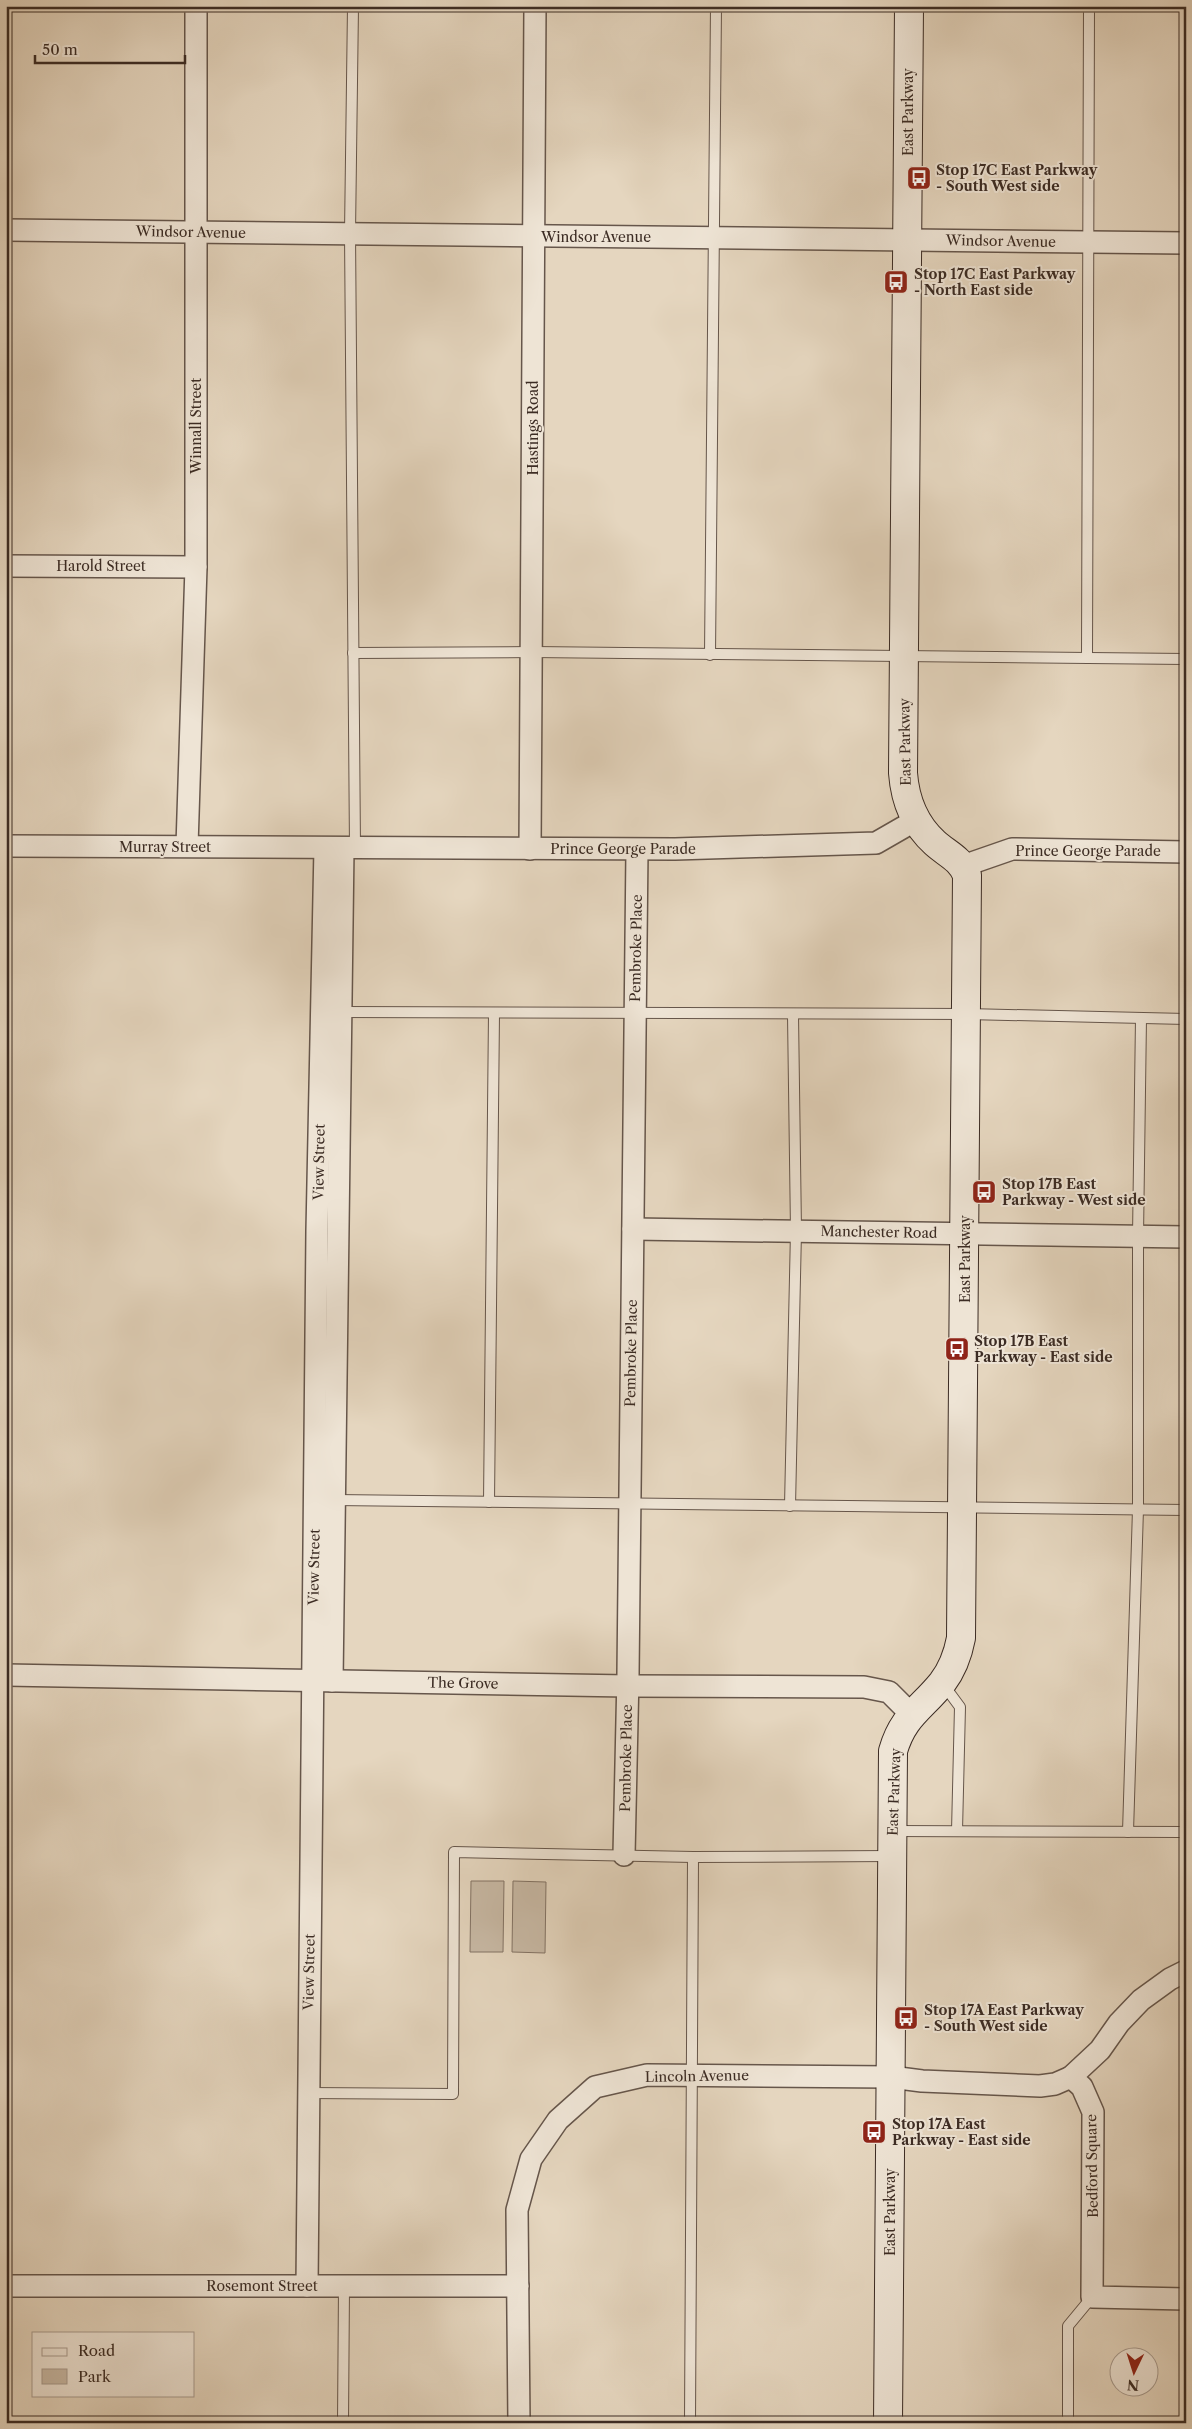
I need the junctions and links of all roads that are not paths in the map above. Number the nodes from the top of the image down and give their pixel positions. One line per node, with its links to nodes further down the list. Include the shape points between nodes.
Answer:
1 (196, 6): 8 (street, Winnall Street)
2 (353, 6): 9 (lane)
3 (536, 6): 10 (street, Hastings Road)
4 (716, 6): 11 (lane)
5 (909, 6): 12 (street, East Parkway)
6 (1089, 6): 13 (lane)
7 (6, 230): 8 (street, Windsor Avenue)
8 (195, 232): 9 (street, Windsor Avenue); 16 (street, Winnall Street)
9 (350, 233): 10 (street, Windsor Avenue); 18 (lane)
10 (534, 236): 11 (street, Windsor Avenue); 17 (street, Hastings Road)
11 (716, 238): 12 (street, Windsor Avenue); 19 (lane)
12 (907, 240): 13 (street, Windsor Avenue); 20 (street, East Parkway)
13 (1087, 242): 14 (street, Windsor Avenue); 21 (lane)
14 (1186, 243)
15 (6, 566): 16 (street, Harold Street)
16 (196, 566): 25 (street, Winnall Street)
17 (533, 652): 18 (lane); 19 (lane); 27 (street, Hastings Road)
18 (353, 653): 26 (lane)
19 (710, 655): 20 (lane)
20 (904, 657): 21 (lane); 23 (street, East Parkway, via 903,773 908,804)
21 (1087, 658): 22 (lane)
22 (1186, 659)
23 (916, 820): 28 (street, Prince George Parade, via 876,843); 30 (street, East Parkway, via 935,843 955,856)
24 (6, 846): 25 (street, Murray Street)
25 (188, 846): 26 (street, Murray Street)
26 (341, 848): 27 (street, Prince George Parade); 31 (street, View Street); 51 (street, View Street, via 317,1221)
27 (530, 849): 28 (street, Prince George Parade)
28 (637, 850): 33 (street, Pembroke Place)
29 (1186, 852): 30 (street, Prince George Parade, via 1012,849)
30 (963, 866): 34 (street, East Parkway, via 967,875)
31 (341, 1012): 32 (lane); 43 (street, View Street)
32 (494, 1013): 33 (lane); 44 (lane)
33 (635, 1014): 35 (lane); 38 (street, Pembroke Place)
34 (967, 1014): 35 (lane); 36 (lane); 40 (street, East Parkway)
35 (794, 1015): 39 (lane)
36 (1141, 1018): 37 (lane); 41 (lane)
37 (1186, 1019)
38 (633, 1229): 39 (street, Manchester Road); 45 (street, Pembroke Place)
39 (796, 1231): 40 (street, Manchester Road); 46 (lane)
40 (966, 1233): 41 (street, Manchester Road); 47 (street, East Parkway)
41 (1138, 1236): 42 (street, Manchester Road); 48 (lane)
42 (1186, 1237)
43 (334, 1500): 44 (lane); 51 (street, View Street)
44 (489, 1502): 45 (lane)
45 (630, 1502): 46 (lane); 53 (street, Pembroke Place)
46 (790, 1506): 47 (lane)
47 (963, 1507): 48 (lane); 52 (street, East Parkway, via 961,1638 951,1669)
48 (1138, 1510): 49 (lane); 56 (lane)
49 (1186, 1510)
50 (6, 1675): 51 (street, The Grove)
51 (323, 1681): 53 (street, The Grove); 65 (street, View Street)
52 (942, 1683): 54 (street, East Parkway); 55 (lane, via 960,1707)
53 (628, 1686): 54 (street, The Grove, via 864,1687 889,1692); 59 (street, Pembroke Place)
54 (911, 1714): 58 (street, East Parkway, via 897,1737 893,1751)
55 (957, 1831): 56 (lane); 58 (lane)
56 (1128, 1832): 57 (lane)
57 (1186, 1832)
58 (893, 1843): 60 (lane); 63 (street, East Parkway)
59 (624, 1856): 60 (lane); 65 (lane, via 454,1852 454,2094)
60 (693, 1857): 62 (lane)
61 (1186, 1971): 64 (street, via 1140,2000 1100,2050)
62 (690, 2073): 63 (street, Lincoln Avenue); 69 (street, Lincoln Avenue, via 647,2075 595,2087 558,2120 531,2159 517,2210); 74 (lane)
63 (891, 2077): 64 (street, Lincoln Avenue, via 1040,2086); 75 (street, East Parkway)
64 (1070, 2077): 70 (street, Bedford Square, via 1082,2087 1093,2112)
65 (308, 2093): 67 (street, View Street)
66 (6, 2286): 67 (street, Rosemont Street)
67 (307, 2286): 68 (street, Rosemont Street)
68 (344, 2286): 69 (street, Rosemont Street); 72 (lane)
69 (518, 2286): 73 (street, Lincoln Avenue)
70 (1092, 2297): 71 (street); 76 (lane, via 1068,2326)
71 (1186, 2299)
72 (343, 2423)
73 (519, 2423)
74 (690, 2423)
75 (888, 2423)
76 (1068, 2423)

